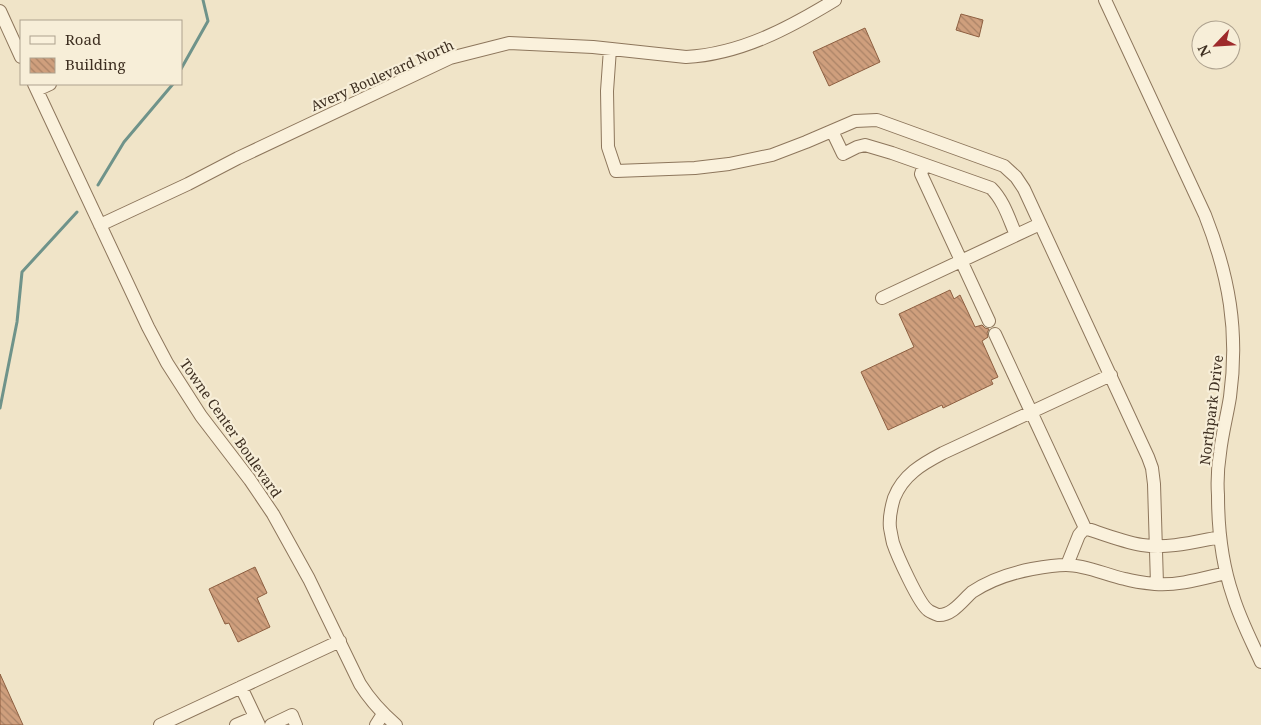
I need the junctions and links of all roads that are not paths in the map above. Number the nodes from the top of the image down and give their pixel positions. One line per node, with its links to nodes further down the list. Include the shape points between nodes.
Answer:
1 (835, 0): 4 (street, Avery Boulevard North, via 766,37 723,52 686,57)
2 (1105, 0): 19 (street, Northpark Drive, via 1205,215 1224,268 1230,300 1234,360 1219,454)
3 (0, 11): 5 (street)
4 (610, 49): 7 (street, via 608,147 616,171 730,164 772,155); 10 (street, Avery Boulevard North, via 509,43 450,58)
5 (20, 55)
6 (35, 87): 10 (street, Towne Center Boulevard)
7 (832, 131): 8 (street, via 843,154 865,145); 9 (street, via 855,121 877,120 1004,166 1016,176)
8 (924, 165): 11 (street, via 991,188 998,195); 12 (street, via 920,174)
9 (1040, 224): 11 (street); 16 (street)
10 (100, 225): 24 (street, Towne Center Boulevard, via 167,363 201,416 273,514)
11 (1016, 235): 12 (street)
12 (961, 261): 13 (street); 14 (street)
13 (882, 298)
14 (989, 321)
15 (995, 334): 17 (street)
16 (1111, 375): 17 (street); 20 (street, via 1152,468)
17 (1031, 412): 18 (street); 21 (street, via 943,453 908,476 891,509 894,544 921,603 939,615 952,611 972,592 999,578 1042,567)
18 (1085, 528): 20 (street, via 1133,543); 21 (street)
19 (1220, 538): 20 (street); 22 (street, Northpark Drive)
20 (1157, 546): 23 (street)
21 (1067, 565): 23 (street)
22 (1226, 573): 23 (street); 25 (street, Northpark Drive)
23 (1157, 584)
24 (340, 641): 26 (street); 27 (street, Towne Center Boulevard, via 360,684)
25 (1261, 662)
26 (241, 687): 28 (street); 29 (street)
27 (383, 714): 33 (street); 34 (street, Towne Center Boulevard)
28 (257, 721): 30 (street)
29 (160, 725)
30 (236, 725)
31 (271, 725): 32 (street, via 292,715)
32 (296, 725)
33 (376, 725)
34 (396, 725)

